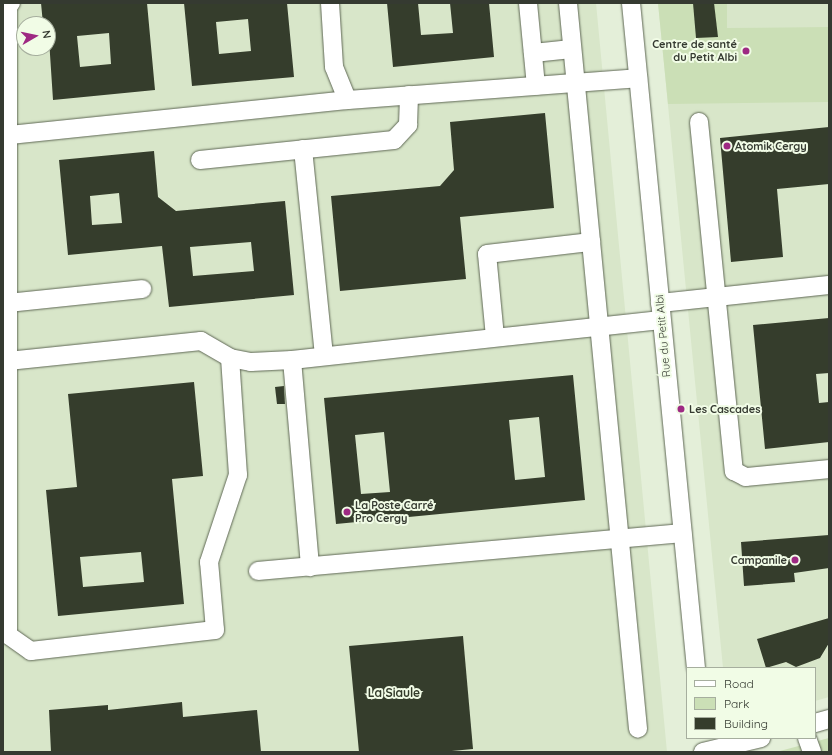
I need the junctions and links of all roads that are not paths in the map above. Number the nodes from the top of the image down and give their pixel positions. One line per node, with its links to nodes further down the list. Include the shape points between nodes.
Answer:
1 (11, 3): 14 (street, via 8,6)
2 (330, 3): 12 (street, via 334,67)
3 (528, 3): 7 (street)
4 (568, 3): 6 (street)
5 (632, 3): 8 (street, Rue du Petit Albi)
6 (572, 49): 7 (street); 9 (street)
7 (533, 53): 10 (street)
8 (638, 78): 9 (street); 22 (street, Rue du Petit Albi)
9 (575, 83): 10 (street); 17 (street)
10 (536, 86): 11 (street)
11 (409, 95): 12 (street); 15 (street, via 408,125 394,140)
12 (347, 100): 14 (street)
13 (699, 122): 20 (street)
14 (9, 135): 21 (street)
15 (303, 149): 16 (street); 25 (street)
16 (200, 160)
17 (591, 242): 23 (street); 24 (street, via 487,254)
18 (829, 285): 20 (street)
19 (142, 289): 21 (street)
20 (716, 297): 22 (street); 29 (street, via 734,471 746,477)
21 (7, 302): 28 (street)
22 (661, 312): 23 (street); 30 (street, Rue du Petit Albi)
23 (600, 326): 24 (street); 31 (street)
24 (494, 338): 25 (street)
25 (324, 355): 27 (street)
26 (230, 358): 27 (street, via 251,362); 28 (street, via 201,341); 28 (street, via 238,475 208,562 215,630 31,651 8,636)
27 (292, 360): 32 (street)
28 (8, 361)
29 (829, 469)
30 (682, 533): 31 (street); 34 (street, Rue du Petit Albi)
31 (620, 539): 32 (street); 37 (street)
32 (310, 567): 33 (street)
33 (258, 571)
34 (696, 667)
35 (829, 718): 36 (street)
36 (816, 723)
37 (638, 729)
38 (701, 739): 41 (street)
39 (757, 739): 41 (street)
40 (807, 739): 42 (street)
41 (703, 752)
42 (812, 752)

